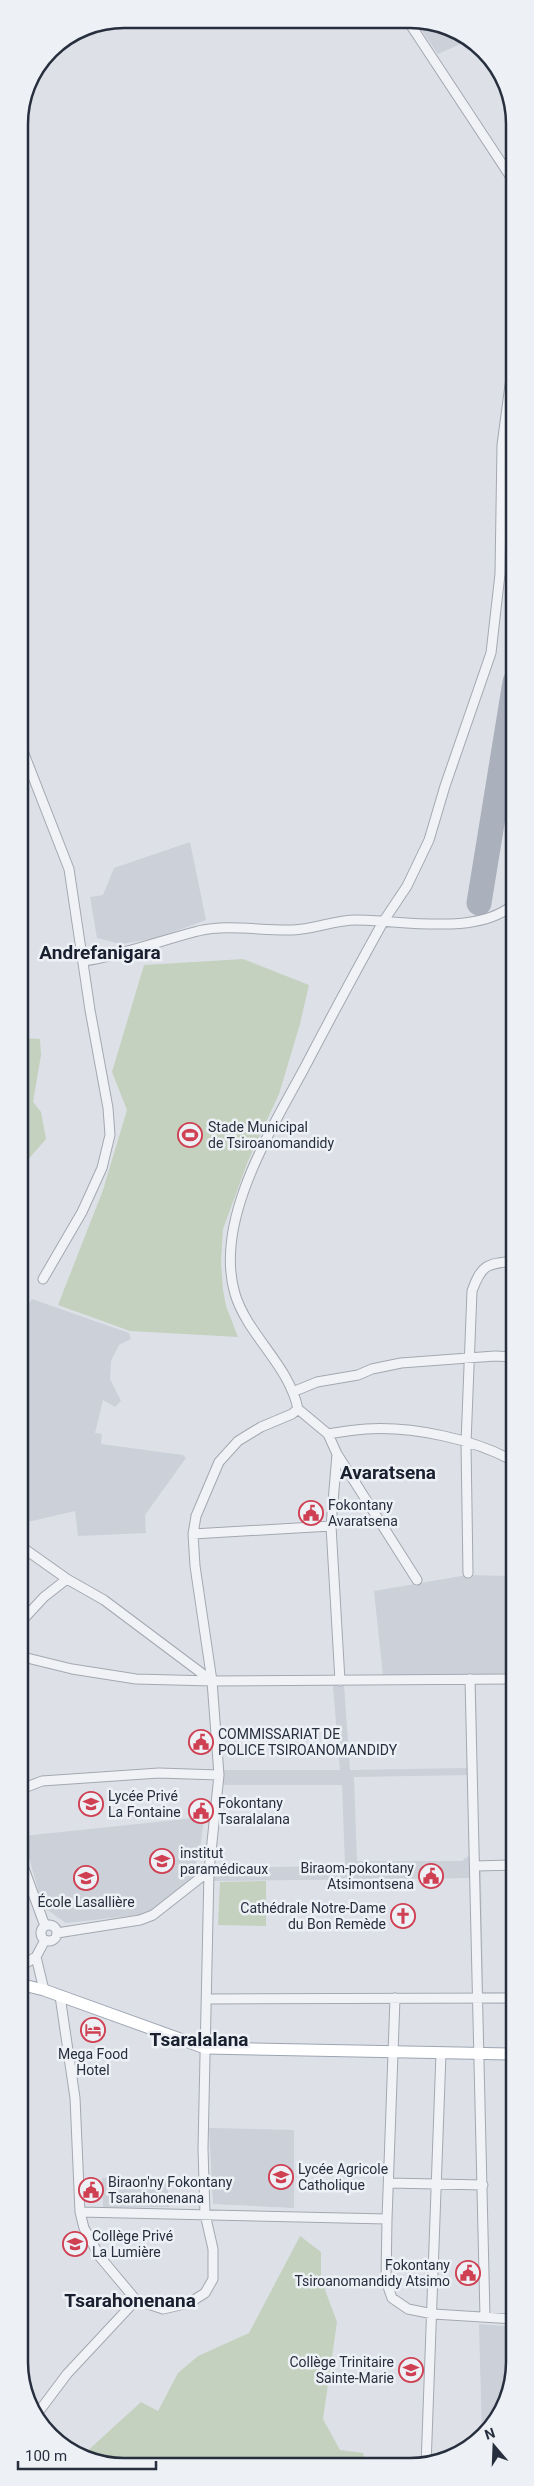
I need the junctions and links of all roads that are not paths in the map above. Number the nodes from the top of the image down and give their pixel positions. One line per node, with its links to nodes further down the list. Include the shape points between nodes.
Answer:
1 (413, 28): 2 (street)
2 (506, 170)
3 (506, 415): 6 (street, via 502,445 500,574 491,653 429,840)
4 (28, 764): 7 (street, via 70,869)
5 (506, 911): 6 (street, via 458,923)
6 (383, 922): 7 (street, via 355,920 294,930 226,928 199,931 116,956); 12 (street, via 253,1165 232,1232 230,1259 235,1293 244,1315)
7 (84, 961): 9 (street, via 110,1135 102,1168 82,1212)
8 (506, 1262): 11 (street, via 489,1264 479,1272 472,1291)
9 (43, 1279)
10 (506, 1357): 11 (street)
11 (468, 1358): 12 (street, via 401,1363 317,1382); 15 (street)
12 (294, 1391): 13 (street)
13 (298, 1409): 14 (street); 19 (street, via 238,1442 219,1462 196,1516)
14 (328, 1434): 15 (street, via 366,1429 415,1430); 16 (street)
15 (466, 1443): 17 (street); 21 (street)
16 (337, 1454): 18 (street); 23 (street)
17 (506, 1457)
18 (331, 1526): 19 (street); 29 (street)
19 (193, 1534): 28 (street)
20 (28, 1551): 22 (street)
21 (468, 1573)
22 (67, 1579): 24 (street); 28 (street, via 104,1600)
23 (417, 1580)
24 (28, 1614)
25 (28, 1658): 28 (street, via 136,1679)
26 (470, 1679): 27 (street); 29 (street); 33 (street)
27 (506, 1679)
28 (212, 1681): 29 (street); 30 (street)
29 (340, 1681)
30 (219, 1775): 31 (street, via 159,1774 42,1781); 34 (street)
31 (28, 1787)
32 (506, 1865): 33 (street)
33 (475, 1866): 45 (street)
34 (209, 1870): 37 (street, via 146,1918); 47 (street)
35 (28, 1877): 36 (street)
36 (45, 1926): 37 (street, via 51,1925); 38 (street, via 42,1930)
37 (57, 1933): 38 (street, via 55,1938)
38 (45, 1940): 39 (street)
39 (36, 1957): 40 (street); 42 (street)
40 (28, 1962)
41 (28, 1986): 42 (main road)
42 (44, 1990): 43 (main road)
43 (60, 1996): 48 (main road); 56 (street, via 75,2098)
44 (395, 1998): 45 (street); 47 (street); 49 (street)
45 (478, 1998): 46 (street); 51 (street)
46 (506, 1998)
47 (207, 1999): 48 (street)
48 (205, 2048): 49 (main road); 57 (street)
49 (394, 2052): 50 (main road); 53 (street)
50 (441, 2053): 51 (main road); 54 (street)
51 (479, 2053): 52 (main road); 55 (street)
52 (506, 2054)
53 (389, 2183): 54 (street); 58 (street)
54 (437, 2184): 55 (street); 60 (street)
55 (482, 2185): 61 (street)
56 (80, 2212): 57 (street); 59 (street, via 84,2228 100,2257)
57 (205, 2214): 58 (street); 59 (street, via 212,2249 213,2279 205,2293 189,2303 163,2309)
58 (387, 2219): 60 (street, via 386,2281 392,2298 408,2309)
59 (136, 2300): 63 (street, via 67,2374)
60 (433, 2314): 61 (street); 64 (street)
61 (485, 2317): 62 (street)
62 (506, 2318)
63 (40, 2410)
64 (426, 2457)

